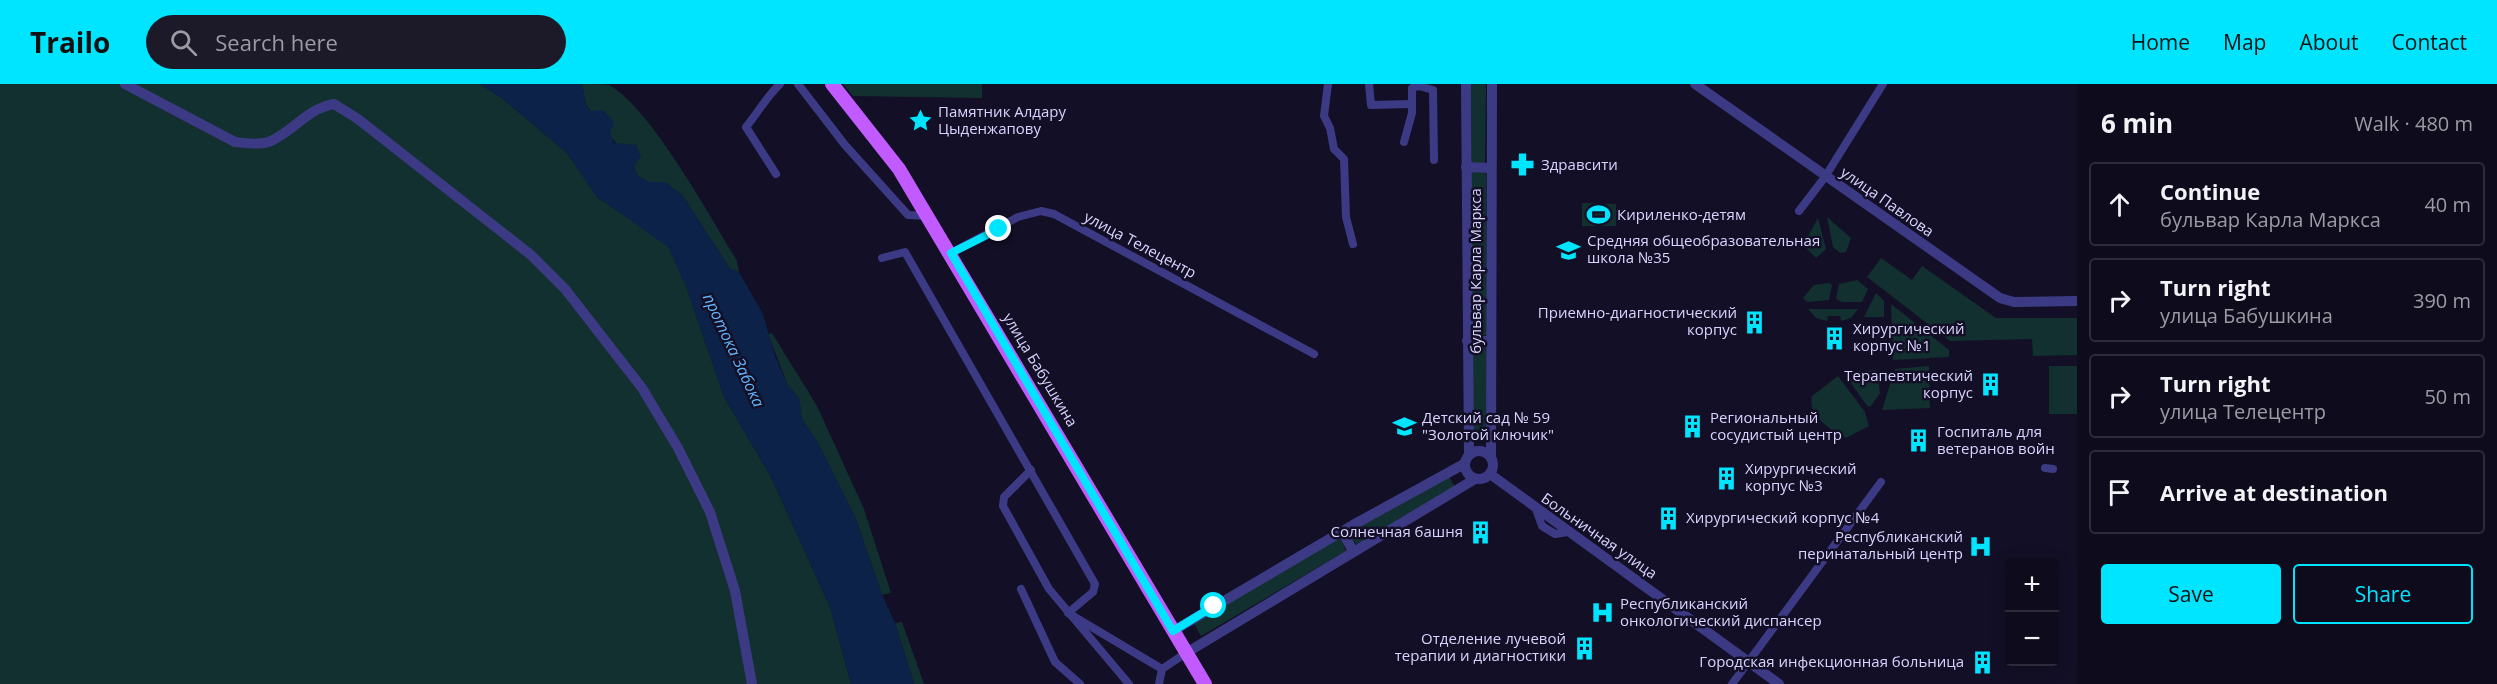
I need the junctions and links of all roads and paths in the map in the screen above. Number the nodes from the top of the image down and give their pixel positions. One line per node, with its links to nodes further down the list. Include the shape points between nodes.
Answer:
1 (125, 84): 42 (street, via 235,142 244,143 271,141 321,106 334,104 531,255 565,289 642,388 678,448 714,524 735,591)
2 (780, 84): 17 (street, via 746,127)
3 (798, 84): 20 (street, via 845,145 908,215)
4 (832, 84): 20 (main road, улица Бабушкина, via 886,149)
5 (1328, 84): 21 (street, via 1324,116 1334,148 1344,159 1346,217)
6 (1369, 84): 12 (street, via 1371,105)
7 (1466, 84): 15 (street, бульвар Карла Маркса)
8 (1492, 84): 16 (street, бульвар Карла Маркса)
9 (1695, 84): 18 (street, улица Павлова)
10 (1882, 84): 18 (street)
11 (1419, 85): 12 (street, via 1412,88); 14 (street, via 1433,90)
12 (1412, 104): 13 (street)
13 (1404, 142)
14 (1434, 160)
15 (1466, 167): 16 (street); 25 (street, бульвар Карла Маркса)
16 (1491, 168): 26 (street, бульвар Карла Маркса)
17 (776, 174)
18 (1825, 177): 19 (street); 24 (street, улица Павлова, via 2000,298 2014,302)
19 (1799, 211)
20 (927, 216): 22 (main road, улица Бабушкина)
21 (1353, 244)
22 (951, 253): 27 (street, улица Телецентр, via 1018,217 1041,211 1054,214); 38 (main road, улица Бабушкина)
23 (882, 258): 30 (street, via 905,252)
24 (2077, 301)
25 (1467, 341): 26 (street); 29 (street, бульвар Карла Маркса)
26 (1491, 341): 28 (street, бульвар Карла Маркса)
27 (1314, 354)
28 (1491, 458): 29 (street, via 1482,451); 31 (street)
29 (1466, 459): 32 (street, via 1468,475); 34 (street)
30 (1030, 470): 37 (street, via 1095,584 1092,592); 37 (street, via 1004,497 1003,506 1032,564)
31 (1490, 474): 32 (street); 40 (street, Больничная улица)
32 (1475, 479): 35 (street)
33 (1881, 482): 40 (street)
34 (1342, 531): 35 (street); 38 (street)
35 (1353, 551): 39 (street)
36 (1021, 589): 43 (street, via 1055,662)
37 (1068, 613): 41 (street); 44 (street)
38 (1173, 631): 39 (main road, улица Бабушкина)
39 (1186, 652): 41 (street); 46 (main road, улица Бабушкина)
40 (1748, 662): 47 (street); 48 (street, Больничная улица)
41 (1162, 669): 45 (street)
42 (752, 684)
43 (1080, 684)
44 (1129, 684)
45 (1159, 684)
46 (1205, 684)
47 (1732, 684)
48 (1779, 684)

